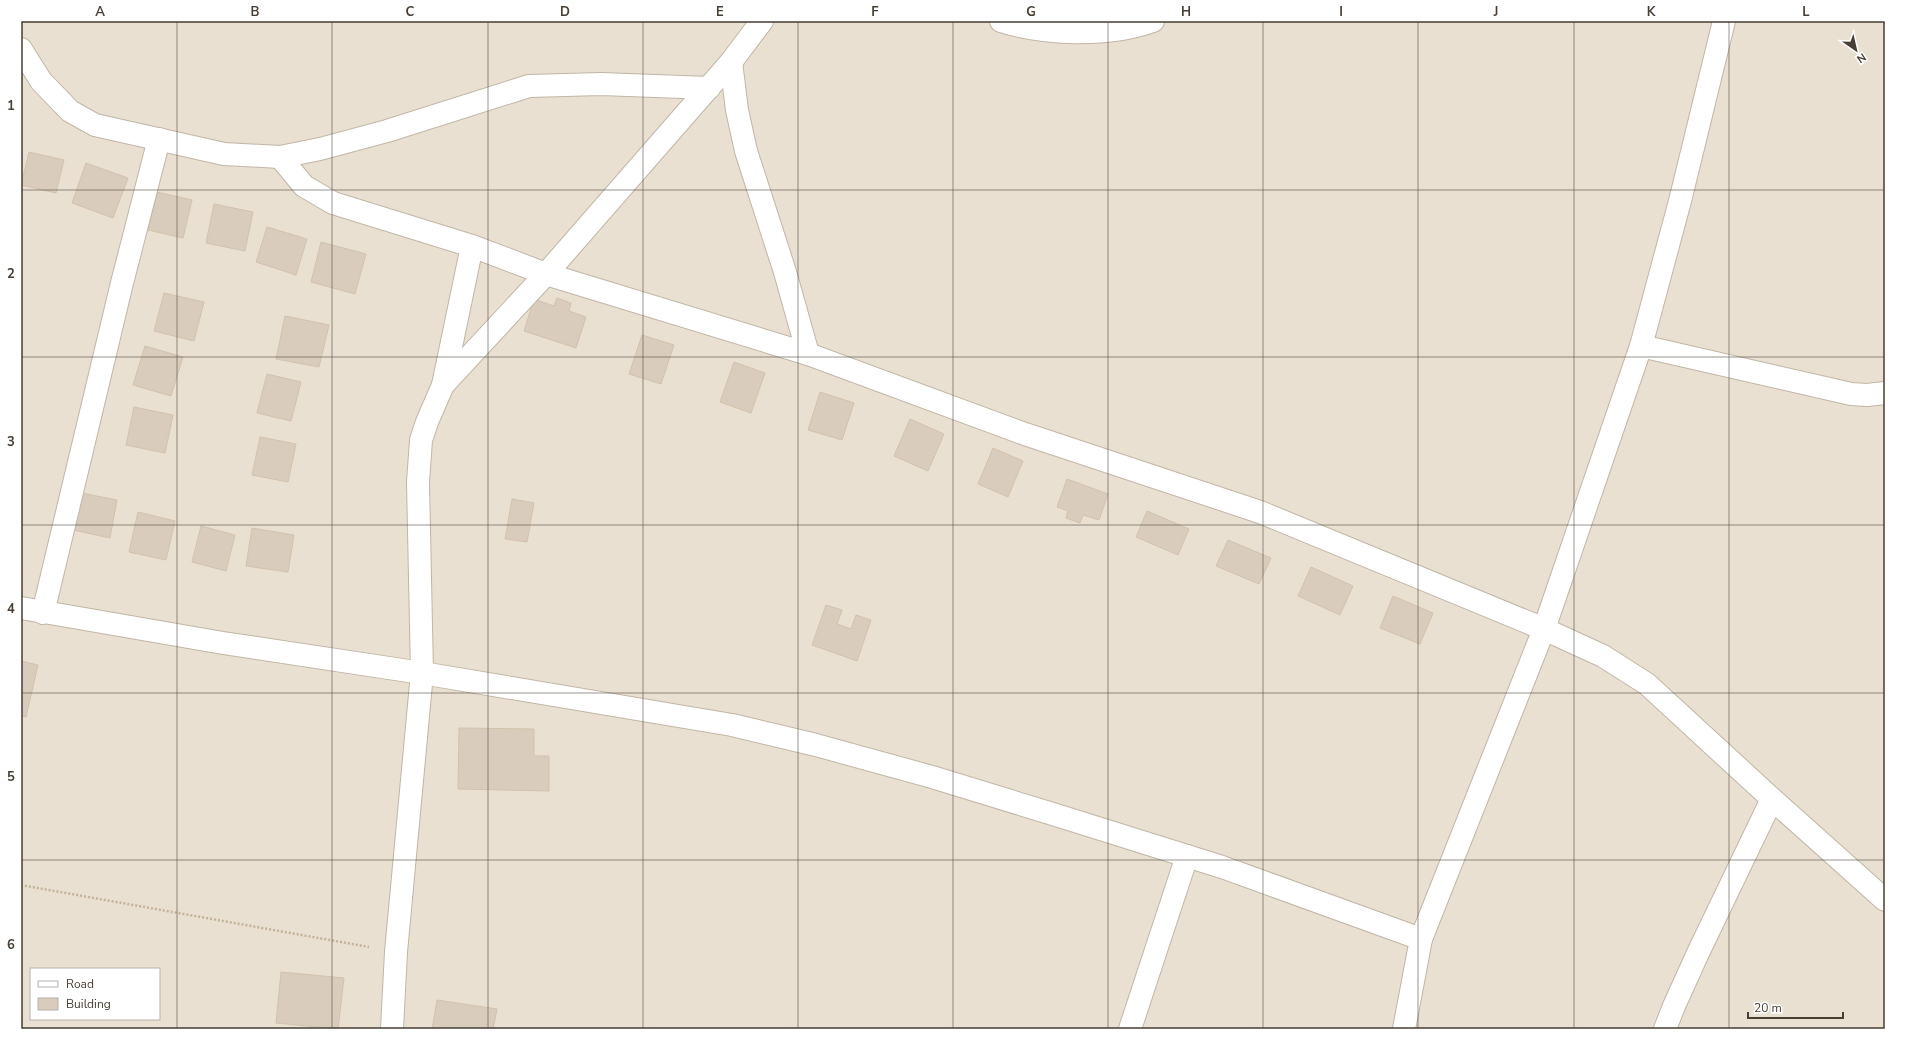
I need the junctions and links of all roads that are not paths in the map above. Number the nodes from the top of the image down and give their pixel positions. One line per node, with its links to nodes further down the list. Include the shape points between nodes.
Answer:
1 (762, 21): 6 (street)
2 (1001, 21): 3 (street, via 1060,32 1108,32)
3 (1153, 21)
4 (1724, 21): 12 (street)
5 (21, 49): 8 (street, via 40,81 70,111 95,125)
6 (731, 62): 7 (street); 13 (street, via 737,110 746,151)
7 (709, 88): 9 (street, via 601,84 528,86 387,131 320,150); 11 (street)
8 (159, 139): 9 (street, via 224,154); 17 (street)
9 (280, 157): 10 (street, via 304,186 333,203)
10 (472, 246): 11 (street); 14 (street)
11 (546, 274): 13 (street); 14 (street)
12 (1641, 346): 15 (street, via 1851,394); 18 (street)
13 (808, 354): 18 (street, via 1024,434 1260,512)
14 (443, 384): 19 (street, via 421,440 418,482)
15 (1885, 393)
16 (21, 608): 17 (street)
17 (43, 612): 19 (street, via 223,643)
18 (1544, 629): 20 (street, via 1603,656 1647,684); 23 (street)
19 (422, 673): 21 (street, via 732,725 932,777); 24 (street, via 396,952)
20 (1772, 799): 22 (street); 27 (street, via 1695,959)
21 (1187, 856): 23 (street); 25 (street)
22 (1885, 900)
23 (1421, 939): 26 (street)
24 (392, 1029)
25 (1130, 1029)
26 (1404, 1029)
27 (1665, 1029)

